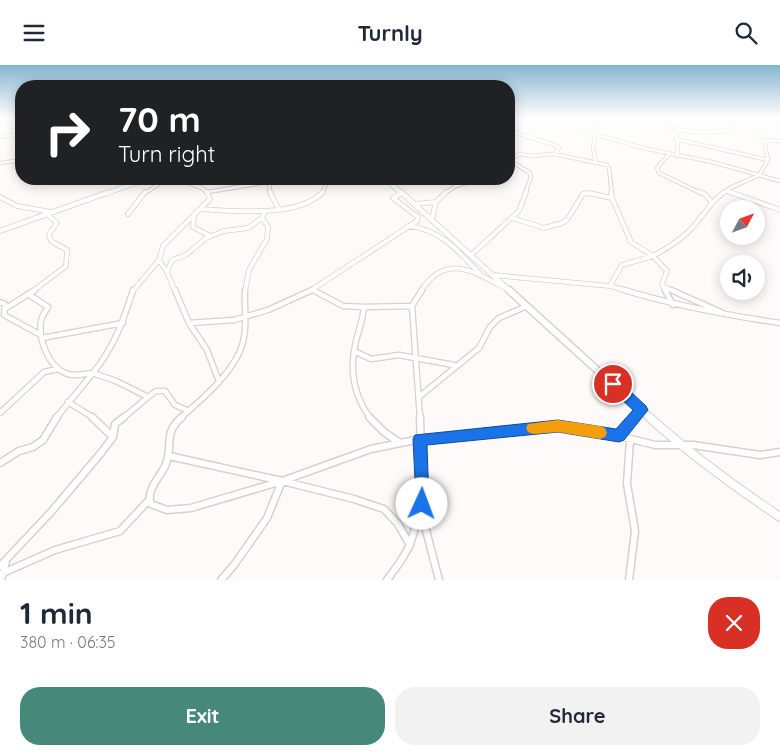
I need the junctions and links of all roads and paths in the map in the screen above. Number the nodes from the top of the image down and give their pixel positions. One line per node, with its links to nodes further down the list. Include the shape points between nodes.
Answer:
1 (542, 141): 7 (street, via 559,148)
2 (592, 141): 14 (street)
3 (623, 141): 8 (street)
4 (678, 141): 9 (street)
5 (685, 141): 11 (street)
6 (764, 141): 11 (street)
7 (554, 154): 10 (street); 14 (street)
8 (669, 154): 9 (street); 32 (street, via 657,167 659,173 706,195)
9 (677, 155): 16 (street)
10 (515, 158)
11 (768, 160): 16 (street)
12 (15, 161): 13 (street)
13 (0, 163)
14 (596, 163): 30 (street, via 608,167)
15 (515, 164): 42 (street, via 530,173 532,180 519,211)
16 (759, 175): 17 (street); 26 (street)
17 (780, 181)
18 (129, 185): 38 (street)
19 (155, 185): 39 (street)
20 (191, 185): 27 (street)
21 (246, 185): 27 (street)
22 (269, 185): 34 (street)
23 (326, 185): 34 (street, via 322,194 300,207)
24 (393, 185): 28 (street)
25 (462, 185): 31 (street, via 452,187)
26 (726, 191): 32 (street); 36 (street)
27 (208, 192): 35 (street, via 210,199)
28 (402, 193): 33 (street); 44 (street, via 393,198 418,219)
29 (0, 197): 38 (street, via 17,206)
30 (612, 198): 42 (street, via 583,194 567,220 548,227); 48 (street, via 631,242)
31 (436, 202): 33 (street); 43 (street)
32 (712, 203): 48 (street, via 691,231)
33 (415, 204): 43 (street)
34 (278, 208): 37 (street)
35 (201, 209): 37 (street); 40 (street)
36 (780, 210)
37 (265, 211): 41 (street)
38 (49, 213): 45 (street); 57 (street, via 57,223 49,234 51,241 67,250 66,266)
39 (128, 214)
40 (194, 215): 46 (street, via 193,227); 49 (street, via 163,246)
41 (262, 218): 46 (street, via 248,228 224,231); 67 (street, via 268,227 267,236 246,277)
42 (512, 218): 47 (street)
43 (432, 219): 47 (street)
44 (407, 226): 52 (street, via 424,227 438,233); 55 (street)
45 (0, 231)
46 (210, 237): 50 (street, via 186,255 172,260)
47 (471, 255): 51 (street)
48 (653, 257): 53 (street, via 622,265); 54 (street, via 667,271)
49 (159, 260): 50 (street); 68 (street, via 134,288)
50 (167, 271): 69 (street)
51 (494, 275): 53 (street); 56 (street)
52 (483, 277): 56 (street); 61 (street, via 463,269 441,270 434,274)
53 (610, 286): 60 (street)
54 (662, 286): 59 (street); 60 (street)
55 (313, 290): 63 (street, via 344,307); 67 (street)
56 (513, 293): 62 (street)
57 (28, 294): 65 (street); 71 (street, via 48,307 42,317)
58 (0, 301): 65 (street, via 5,304)
59 (699, 302): 64 (street); 66 (street)
60 (673, 305): 64 (street)
61 (412, 306): 63 (street); 73 (street)
62 (528, 306): 74 (street, via 498,319 491,325 479,348); 81 (street)
63 (364, 307): 72 (street, via 364,319)
64 (698, 310): 66 (street)
65 (3, 312): 71 (street)
66 (729, 316): 70 (street)
67 (244, 318): 69 (street); 77 (street, via 244,339 240,351)
68 (123, 323): 71 (street); 76 (street, via 105,358)
69 (188, 323): 77 (street, via 206,350)
70 (780, 323)
71 (42, 336): 75 (street, via 43,346)
72 (354, 351): 73 (street, via 371,359 391,355); 89 (street, via 352,380 358,397 373,421)
73 (416, 357): 74 (street); 78 (street)
74 (454, 365): 78 (street)
75 (58, 369): 76 (street, via 73,375); 83 (street, via 44,372)
76 (93, 373): 79 (street); 80 (street)
77 (218, 379): 82 (street)
78 (420, 396): 86 (street)
79 (148, 397): 82 (street, via 156,391 165,391 176,405); 85 (street, via 115,424)
80 (68, 402): 85 (street, via 93,417); 92 (street, via 43,440)
81 (642, 410): 84 (street); 88 (street)
82 (189, 411): 91 (street, via 176,421 168,437)
83 (0, 413)
84 (619, 435): 86 (street, via 558,426); 87 (street)
85 (113, 437): 98 (street)
86 (420, 439): 89 (street); 95 (street)
87 (630, 439): 88 (street, via 655,445); 102 (street, via 627,484 635,531)
88 (679, 443): 90 (street, via 760,455); 96 (street)
89 (402, 444): 93 (street, via 371,449)
90 (780, 452)
91 (168, 456): 93 (street); 94 (street)
92 (0, 463)
93 (282, 481): 94 (street, via 177,510 167,510 151,504); 97 (street, via 384,509); 99 (street, via 267,518)
94 (149, 500): 98 (street, via 120,531)
95 (421, 509): 97 (street); 101 (street)
96 (780, 517)
97 (410, 545): 100 (street)
98 (2, 570)
99 (221, 580)
100 (387, 580)
101 (438, 580)
102 (629, 580)

